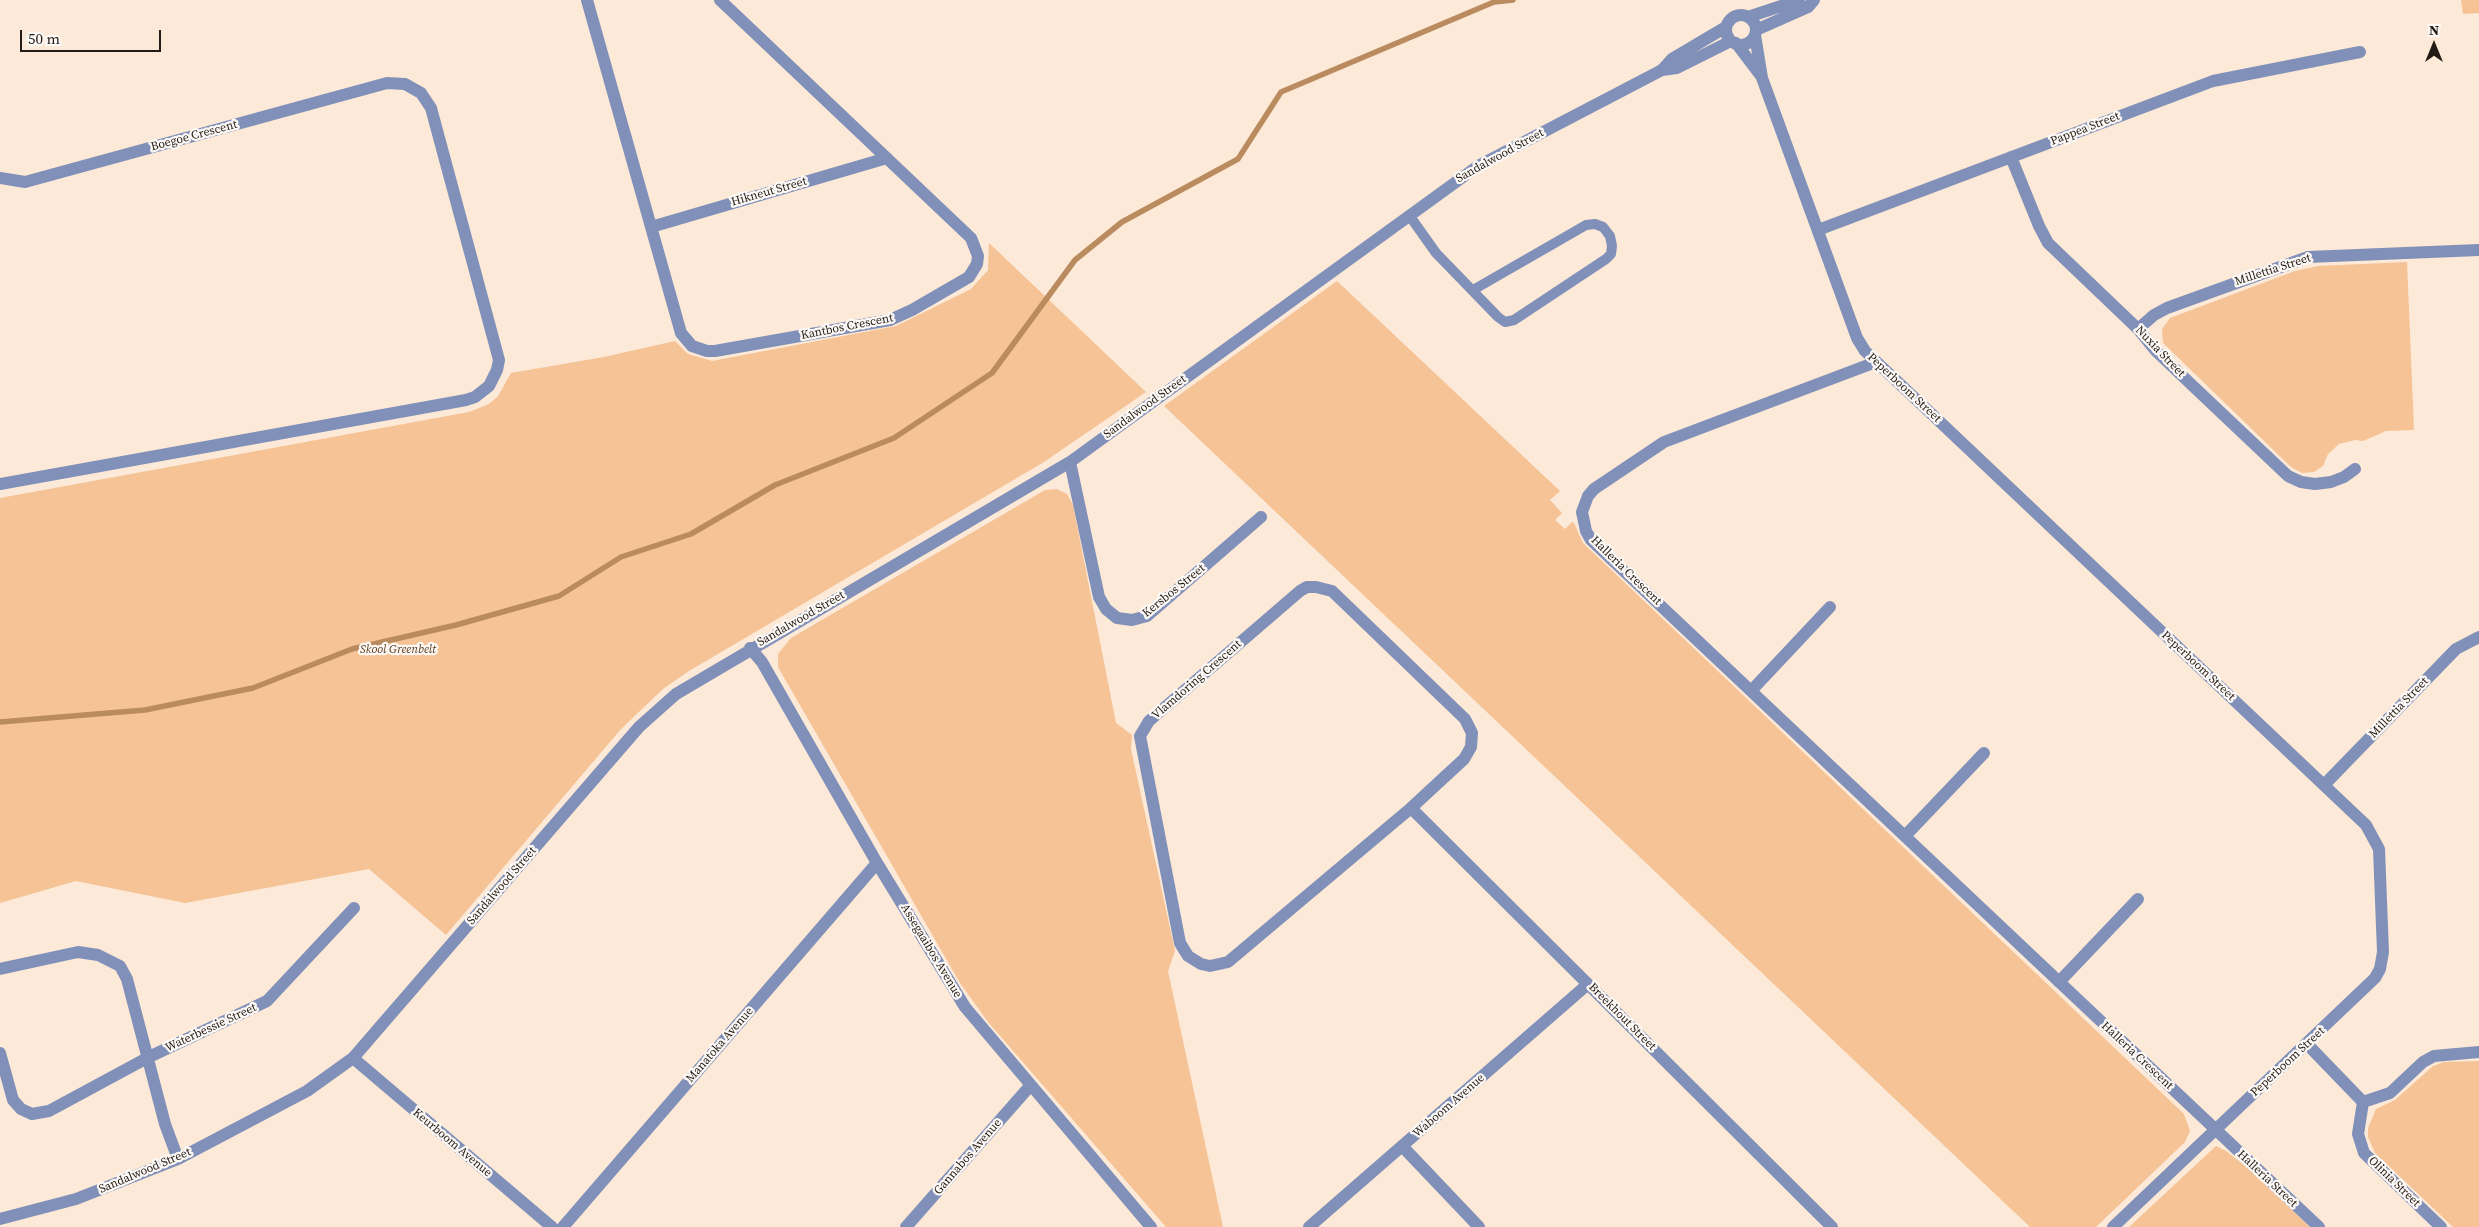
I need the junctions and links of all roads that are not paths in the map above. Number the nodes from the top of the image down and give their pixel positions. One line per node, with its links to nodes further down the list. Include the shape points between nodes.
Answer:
1 (587, 0): 16 (street, Kantbos Crescent)
2 (720, 0): 13 (street, Kantbos Crescent)
3 (1799, 0): 5 (street)
4 (1814, 0): 7 (street, via 1808,7)
5 (1748, 17): 6 (street, via 1735,16); 7 (street)
6 (1726, 27): 8 (street, via 1728,37); 10 (street, Sandalwood Street, via 1672,59)
7 (1755, 33): 8 (street, via 1747,43); 11 (street, Peperboom Street)
8 (1734, 42): 10 (street, Sandalwood Street, via 1677,68); 11 (street, Peperboom Street)
9 (2360, 52): 12 (street, Pappea Street, via 2213,81)
10 (1662, 70): 15 (street, Sandalwood Street, via 1478,166)
11 (1762, 78): 17 (street, Peperboom Street)
12 (2011, 157): 17 (street, Pappea Street); 20 (street, Nuxia Street, via 2044,237)
13 (887, 158): 16 (street, Hikneut Street); 16 (street, Kantbos Crescent, via 971,238 978,256 969,277 890,320 699,350 680,333)
14 (0, 178): 24 (street, Boegoe Crescent, via 13,182 31,180 387,83 413,88 431,108 497,350 497,370 489,386 466,400)
15 (1408, 215): 19 (lane, via 1436,254); 22 (street, Sandalwood Street)
16 (651, 227)
17 (1818, 230): 21 (street, Peperboom Street, via 1856,338)
18 (2479, 250): 20 (street, Millettia Street, via 2308,257 2167,308)
19 (1473, 290): 19 (lane, via 1586,225 1603,227 1610,236 1611,254 1606,259 1514,320 1505,322 1498,317)
20 (2138, 329): 23 (street, Nuxia Street, via 2288,476 2314,484 2338,480)
21 (1876, 362): 29 (street, Halleria Crescent, via 1664,442 1594,489 1584,504 1583,522 1591,540); 31 (street, Peperboom Street)
22 (1070, 462): 25 (street, Kersbos Street, via 1099,597 1111,614 1124,620 1147,616); 28 (street, Sandalwood Street)
23 (2355, 469)
24 (0, 484)
25 (1261, 517)
26 (1830, 608): 29 (street)
27 (2479, 637): 31 (street, Millettia Street, via 2456,649)
28 (750, 648): 34 (street, Assegaaibos Avenue, via 762,662); 44 (street, Sandalwood Street, via 676,694 639,727)
29 (1751, 691): 33 (street, Halleria Crescent)
30 (1984, 753): 33 (street)
31 (2324, 785): 40 (street, Peperboom Street, via 2366,824 2376,840 2380,859 2383,952 2375,978)
32 (1411, 808): 32 (street, Vlamdoring Crescent, via 1228,962 1210,966 1201,964 1188,956 1180,943 1140,736 1149,721 1300,590 1325,588 1469,725 1472,740 1468,754); 39 (street, Breekhout Street)
33 (1905, 836): 38 (street, Halleria Crescent)
34 (878, 862): 45 (street, Assegaaibos Avenue, via 965,1007); 52 (street, Manatoka Avenue)
35 (2138, 899): 38 (street)
36 (354, 908): 43 (street, Waterbessie Street, via 267,1001)
37 (0, 969): 43 (street, via 78,952 98,955 120,966 128,979)
38 (2059, 982): 47 (street, Halleria Crescent)
39 (1588, 984): 48 (street, Waboom Avenue); 57 (street, Breekhout Street)
40 (2307, 1044): 46 (street); 47 (street, Peperboom Street)
41 (2479, 1052): 46 (street, via 2434,1056 2390,1093)
42 (0, 1053): 43 (street, Waterbessie Street, via 13,1100 32,1114 49,1111)
43 (149, 1057): 49 (street)
44 (354, 1058): 49 (street, Sandalwood Street, via 307,1091); 51 (street, Keurboom Avenue)
45 (1030, 1086): 53 (street, Gannabos Avenue); 54 (street, Assegaaibos Avenue)
46 (2363, 1102): 60 (street, Olinia Street, via 2358,1134 2364,1153)
47 (2216, 1130): 58 (street, Peperboom Street); 59 (street, Halleria Street)
48 (1402, 1146): 55 (street, Waboom Avenue); 56 (street)
49 (178, 1159): 50 (street, Sandalwood Street, via 76,1199)
50 (0, 1219)
51 (552, 1227)
52 (563, 1227)
53 (906, 1227)
54 (1151, 1227)
55 (1309, 1227)
56 (1479, 1227)
57 (1832, 1227)
58 (2113, 1227)
59 (2319, 1227)
60 (2441, 1227)

